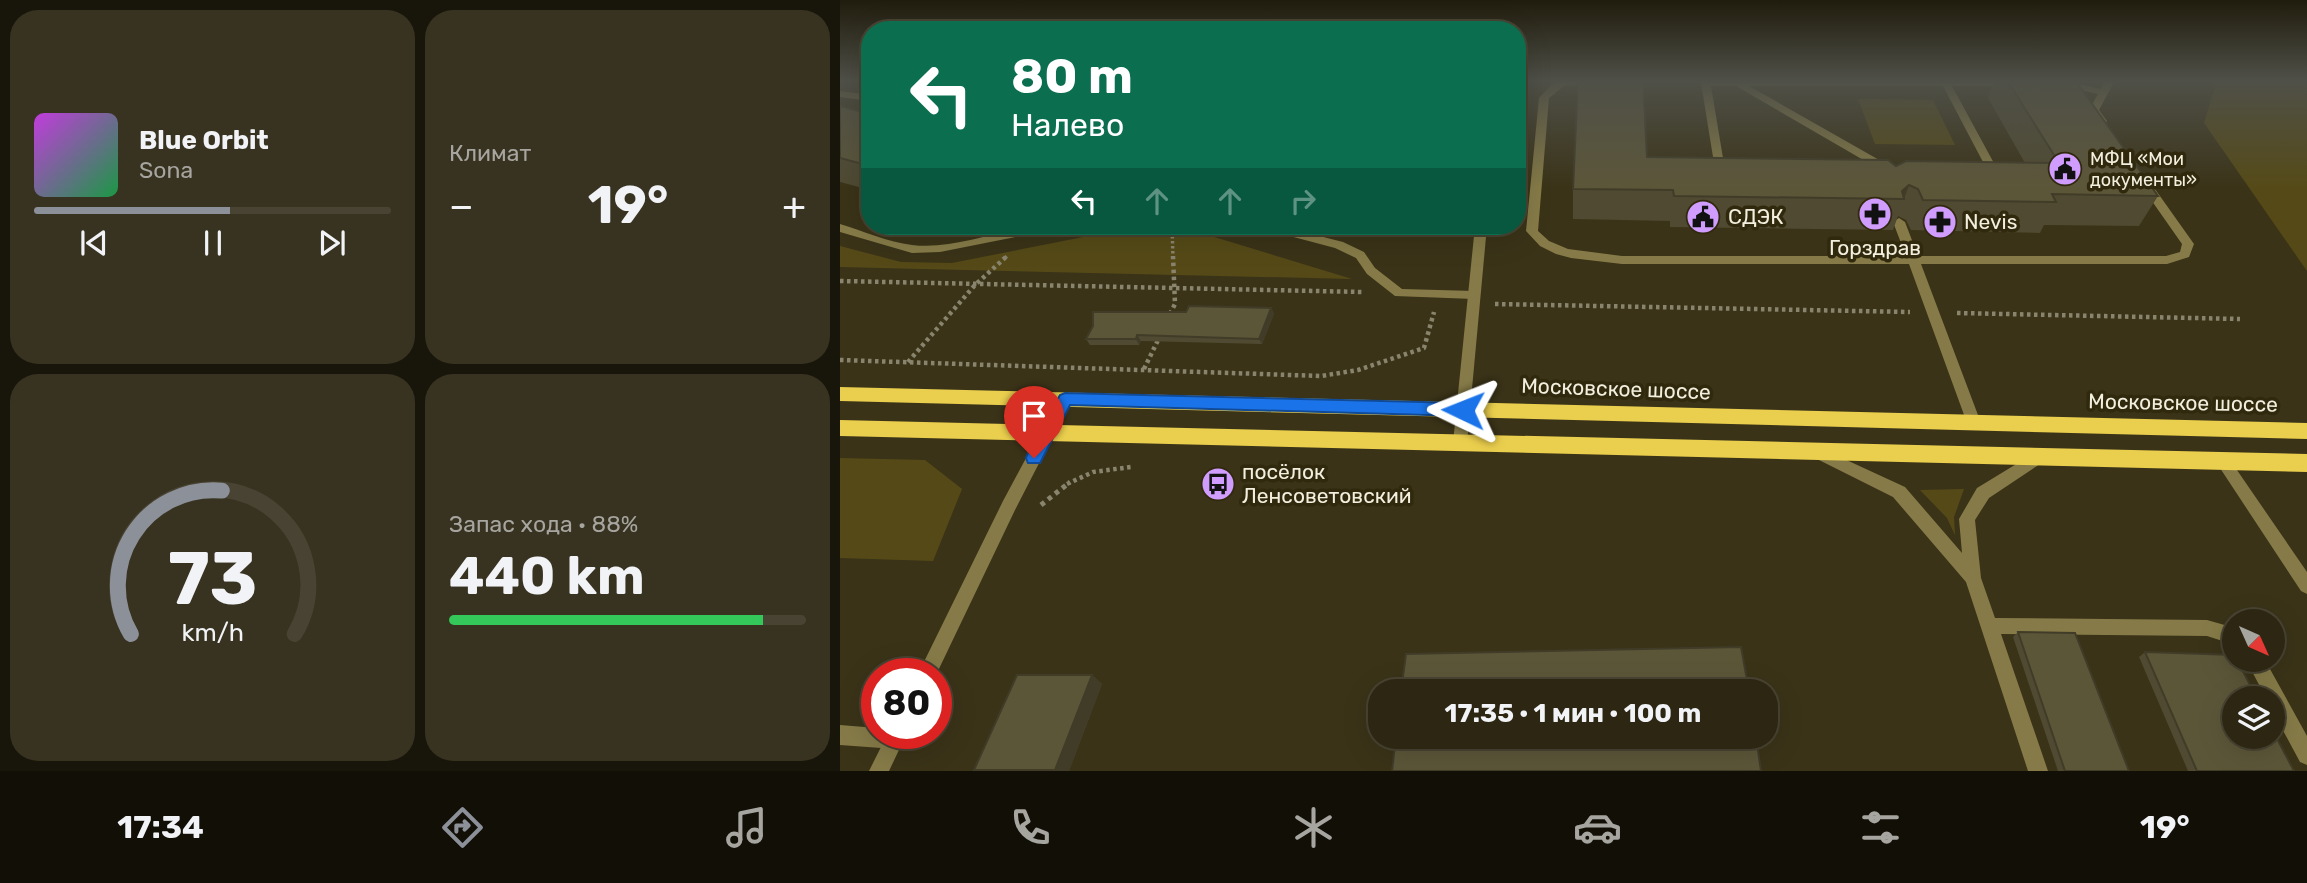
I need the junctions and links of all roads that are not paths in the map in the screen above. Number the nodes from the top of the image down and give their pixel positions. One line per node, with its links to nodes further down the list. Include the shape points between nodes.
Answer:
1 (1543, 116): 21 (street, via 1532,231 1537,239 1569,254)
2 (1711, 116): 7 (street, via 1718,161)
3 (1795, 116): 9 (street)
4 (1964, 116): 11 (street, via 1990,165)
5 (2098, 116): 6 (street)
6 (2110, 132)
7 (1744, 161)
8 (1850, 163): 9 (street)
9 (1877, 163): 10 (street); 13 (street)
10 (1889, 163)
11 (1965, 164)
12 (2141, 177): 21 (street, via 2188,244 2185,254 2167,260)
13 (1887, 191)
14 (1899, 222): 21 (street)
15 (840, 228): 16 (street)
16 (861, 234)
17 (864, 235): 18 (street, via 912,249)
18 (1005, 235)
19 (1301, 235): 22 (street, via 1360,254 1371,271 1399,293)
20 (1480, 235): 22 (street)
21 (1913, 260): 26 (street)
22 (1474, 299): 25 (street)
23 (840, 394): 24 (highway, Московское шоссе)
24 (1065, 399): 25 (highway, Московское шоссе); 29 (street)
25 (1463, 410): 26 (highway, Московское шоссе); 30 (street)
26 (1974, 423): 28 (highway, Московское шоссе)
27 (840, 428): 29 (highway)
28 (2307, 431)
29 (1047, 434): 30 (highway); 39 (street)
30 (1460, 443): 31 (highway)
31 (1815, 452): 32 (highway); 35 (street, via 1899,492)
32 (2040, 456): 33 (highway); 35 (street, via 1983,493 1967,519)
33 (2223, 461): 34 (highway); 36 (street)
34 (2307, 463)
35 (1972, 578): 37 (street)
36 (2307, 586)
37 (1988, 626): 38 (street, via 2207,628); 46 (street)
38 (2222, 633)
39 (935, 658)
40 (2262, 672): 44 (street)
41 (840, 735): 42 (street)
42 (861, 735)
43 (890, 749): 45 (street)
44 (2307, 755)
45 (878, 771)
46 (2038, 771)

